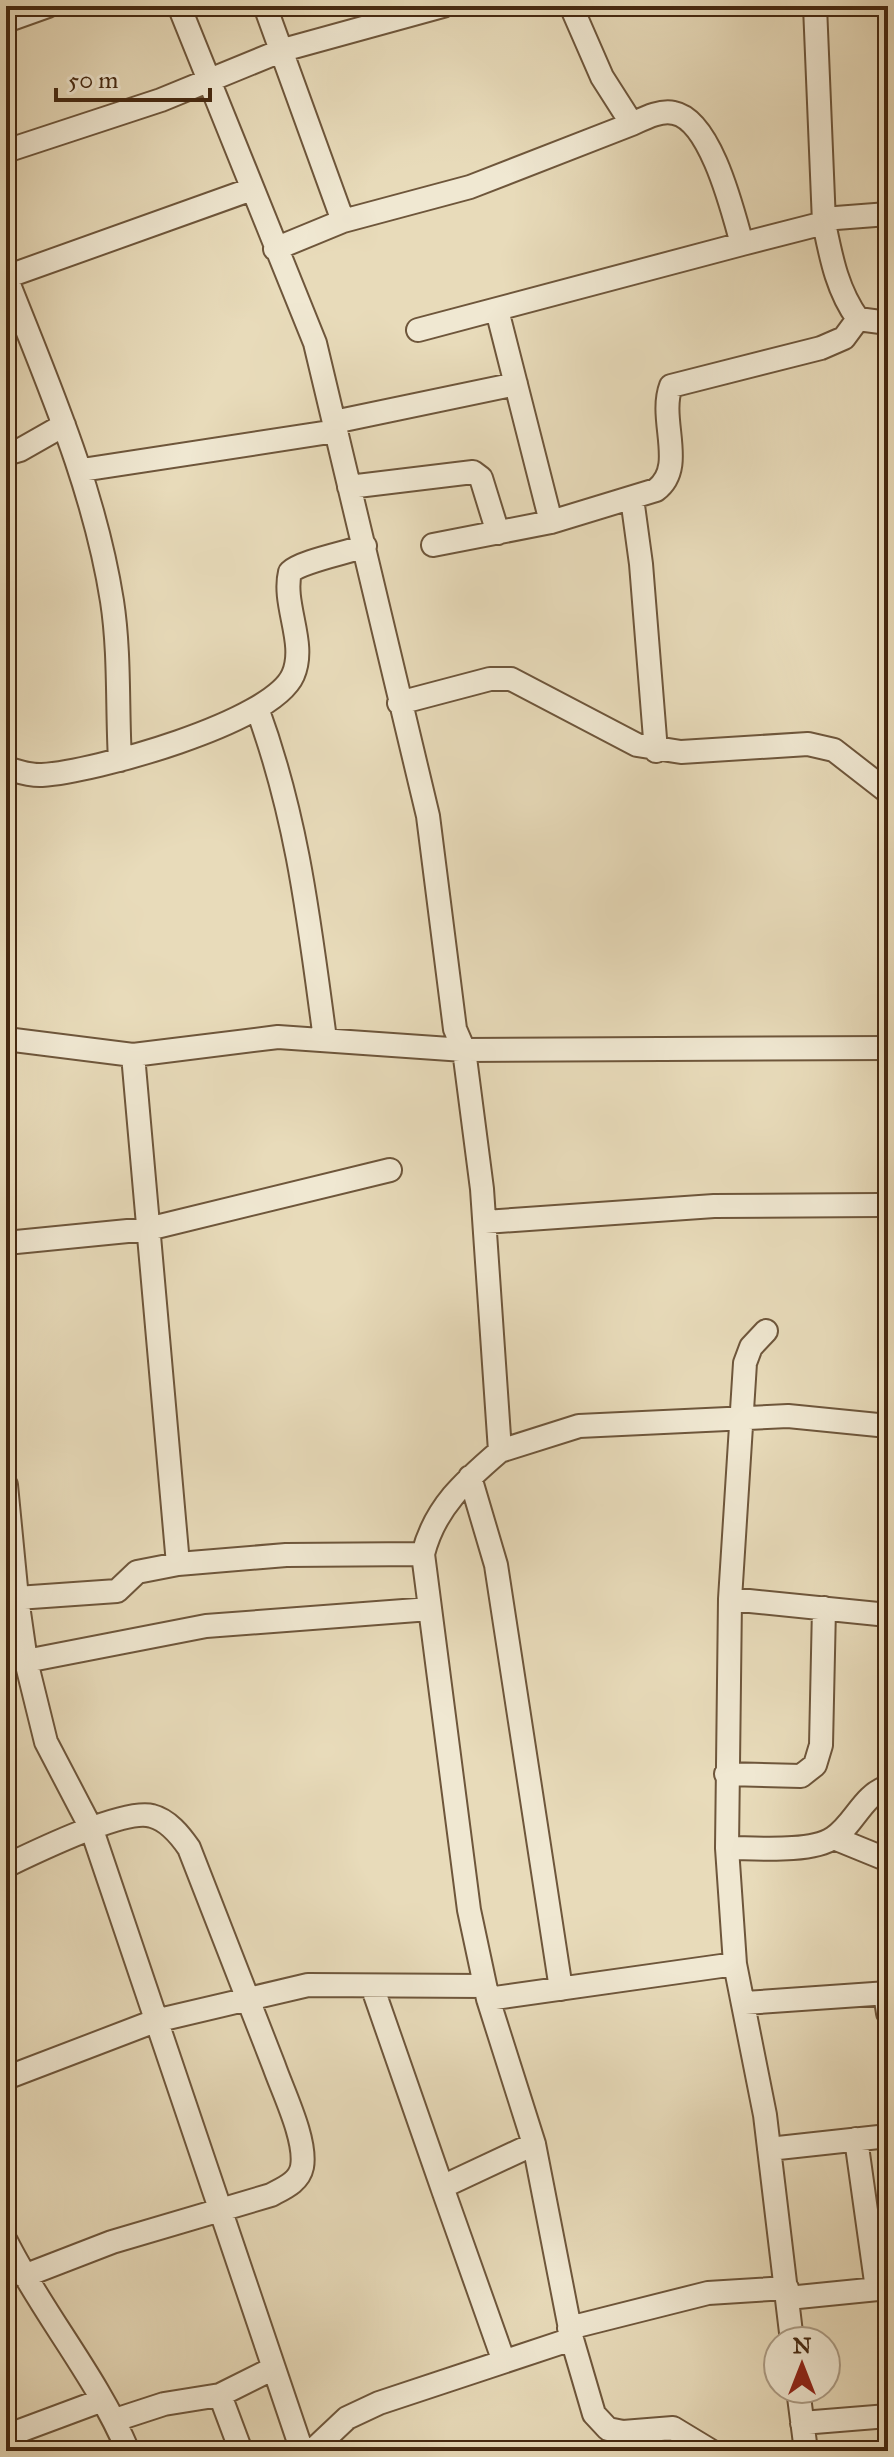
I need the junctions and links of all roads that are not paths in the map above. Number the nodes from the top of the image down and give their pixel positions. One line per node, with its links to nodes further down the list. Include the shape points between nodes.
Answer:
1 (48, 6): 7 (street)
2 (179, 6): 9 (street)
3 (265, 6): 8 (street)
4 (443, 6): 8 (street)
5 (571, 6): 10 (street, via 602,77)
6 (815, 6): 15 (street)
7 (6, 21)
8 (283, 50): 9 (street); 14 (street)
9 (207, 82): 11 (street); 12 (street)
10 (632, 124): 14 (street, via 470,187); 16 (street, via 674,113 699,129 726,189)
11 (6, 151)
12 (252, 189): 17 (street); 23 (street, via 6,277)
13 (888, 214): 15 (street)
14 (343, 221): 17 (street)
15 (824, 221): 16 (street); 19 (street, via 834,271)
16 (742, 244): 18 (street)
17 (275, 249): 24 (street, via 315,343)
18 (497, 310): 21 (street); 22 (street)
19 (858, 319): 20 (street); 28 (street, via 844,338 821,348 671,386 666,399 668,481)
20 (888, 323)
21 (418, 330)
22 (516, 384): 24 (street); 29 (street)
23 (64, 425): 25 (street); 26 (street)
24 (335, 426): 26 (street); 27 (street)
25 (6, 454)
26 (82, 470): 36 (street, via 113,604)
27 (349, 487): 30 (street, via 473,472 481,478); 32 (street)
28 (632, 498): 29 (street); 35 (street)
29 (551, 522): 30 (street)
30 (498, 533): 31 (street)
31 (433, 545)
32 (365, 546): 33 (street); 34 (street, via 290,572 298,660 284,689)
33 (399, 703): 35 (street, via 490,679 511,679 603,730); 42 (street, via 428,816 455,1029)
34 (257, 708): 36 (street); 40 (street, via 280,771 299,849)
35 (656, 751): 38 (street, via 808,744 834,750)
36 (120, 760): 37 (street, via 38,776)
37 (6, 768)
38 (888, 792)
39 (6, 1039): 43 (street)
40 (325, 1039): 42 (street); 43 (street, via 278,1037)
41 (888, 1048): 42 (street)
42 (464, 1050): 46 (street)
43 (133, 1055): 47 (street)
44 (390, 1170): 47 (street)
45 (880, 1205): 46 (street, via 727,1205)
46 (485, 1222): 52 (street)
47 (148, 1229): 48 (street); 57 (street)
48 (6, 1243)
49 (766, 1331): 50 (street, via 745,1363)
50 (744, 1420): 51 (street, via 788,1416); 52 (street, via 566,1428); 59 (street)
51 (888, 1426)
52 (500, 1451): 53 (street)
53 (470, 1477): 55 (street, via 434,1519); 73 (street, via 496,1565)
54 (6, 1485): 56 (street)
55 (423, 1554): 57 (street, via 286,1555); 61 (street)
56 (10, 1556): 58 (street)
57 (178, 1564): 58 (street, via 137,1572 117,1591)
58 (17, 1598): 63 (street)
59 (730, 1599): 60 (street); 64 (street)
60 (824, 1608): 62 (street); 64 (street, via 821,1745 815,1765 801,1776)
61 (430, 1609): 63 (street, via 206,1626); 74 (street, via 469,1910)
62 (888, 1615)
63 (26, 1661): 66 (street, via 46,1742)
64 (726, 1774): 68 (street)
65 (888, 1787): 67 (street, via 866,1802)
66 (92, 1830): 70 (street); 75 (street, via 135,1815 152,1816 178,1834 189,1848); 78 (street)
67 (834, 1838): 68 (street, via 815,1846); 69 (street)
68 (727, 1848): 71 (street)
69 (888, 1860)
70 (6, 1866)
71 (735, 1964): 73 (street); 77 (street)
72 (372, 1986): 74 (street); 75 (street, via 308,1985); 84 (street)
73 (561, 1989): 74 (street)
74 (486, 1993): 82 (street)
75 (249, 1999): 78 (street); 85 (street, via 303,2158 295,2180 271,2195)
76 (887, 1999): 77 (street)
77 (745, 2003): 83 (street)
78 (155, 2021): 79 (street); 85 (street)
79 (6, 2078)
80 (888, 2136): 81 (street)
81 (856, 2139): 83 (street); 88 (street)
82 (534, 2144): 84 (street); 91 (street)
83 (769, 2149): 89 (street)
84 (442, 2187): 92 (street)
85 (219, 2211): 87 (street, via 112,2242); 93 (street)
86 (6, 2241): 87 (street)
87 (24, 2276): 95 (street)
88 (883, 2289): 89 (street)
89 (788, 2293): 90 (street); 91 (street, via 708,2293)
90 (791, 2325)
91 (570, 2333): 92 (street); 105 (street, via 594,2414 608,2429 673,2428)
92 (503, 2359): 104 (street, via 347,2418)
93 (272, 2369): 94 (street); 103 (street)
94 (220, 2395): 98 (street, via 164,2404); 102 (street)
95 (100, 2401): 98 (street); 100 (street)
96 (800, 2405): 99 (street)
97 (888, 2416): 99 (street)
98 (115, 2420): 101 (street)
99 (802, 2423): 106 (street)
100 (6, 2436)
101 (128, 2451)
102 (241, 2451)
103 (302, 2451)
104 (312, 2451)
105 (711, 2451)
106 (806, 2451)

